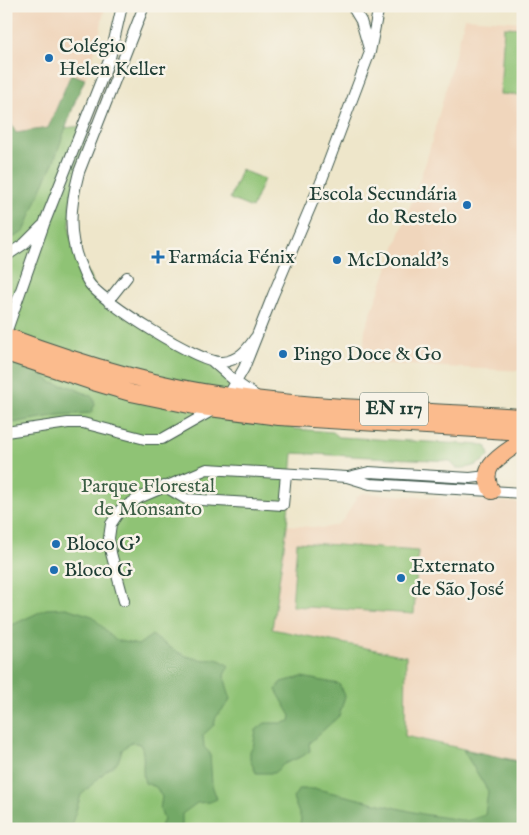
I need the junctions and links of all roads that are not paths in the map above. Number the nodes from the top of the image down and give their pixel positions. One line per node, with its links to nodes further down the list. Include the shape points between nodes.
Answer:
1 (122, 6): 6 (street, via 110,58)
2 (144, 6): 7 (street, via 79,172 71,204)
3 (352, 6): 5 (street, via 361,21)
4 (379, 6): 5 (street)
5 (370, 52): 12 (street, via 322,182)
6 (46, 219): 7 (street, via 55,209 63,208 70,216); 8 (street, via 24,244); 11 (street)
7 (71, 225): 10 (street, via 77,259 89,284)
8 (6, 256)
9 (127, 276): 10 (street)
10 (108, 300): 14 (street, via 162,338)
11 (6, 335): 15 (main road, EN 117, via 103,368 168,384)
12 (254, 338): 14 (street, via 235,359); 15 (street, via 244,368)
13 (6, 353): 16 (main road, via 131,393)
14 (210, 360): 15 (street); 15 (street)
15 (232, 389): 16 (main road); 17 (main road, EN 117, via 264,399 289,402)
16 (215, 409): 18 (main road, via 279,417); 19 (street, via 162,439 145,439 82,423)
17 (523, 417)
18 (470, 429): 20 (main road); 22 (main road, via 489,439)
19 (6, 432)
20 (523, 432)
21 (523, 440): 22 (main road)
22 (500, 456): 25 (main road, via 489,468)
23 (286, 474): 24 (street); 26 (street, via 207,469); 26 (street, via 283,506 186,499)
24 (347, 477): 25 (street, via 370,484); 25 (street, via 369,472 470,478)
25 (489, 483): 27 (street)
26 (164, 486): 28 (street, via 121,509 111,524 111,553)
27 (523, 493)
28 (124, 601)

